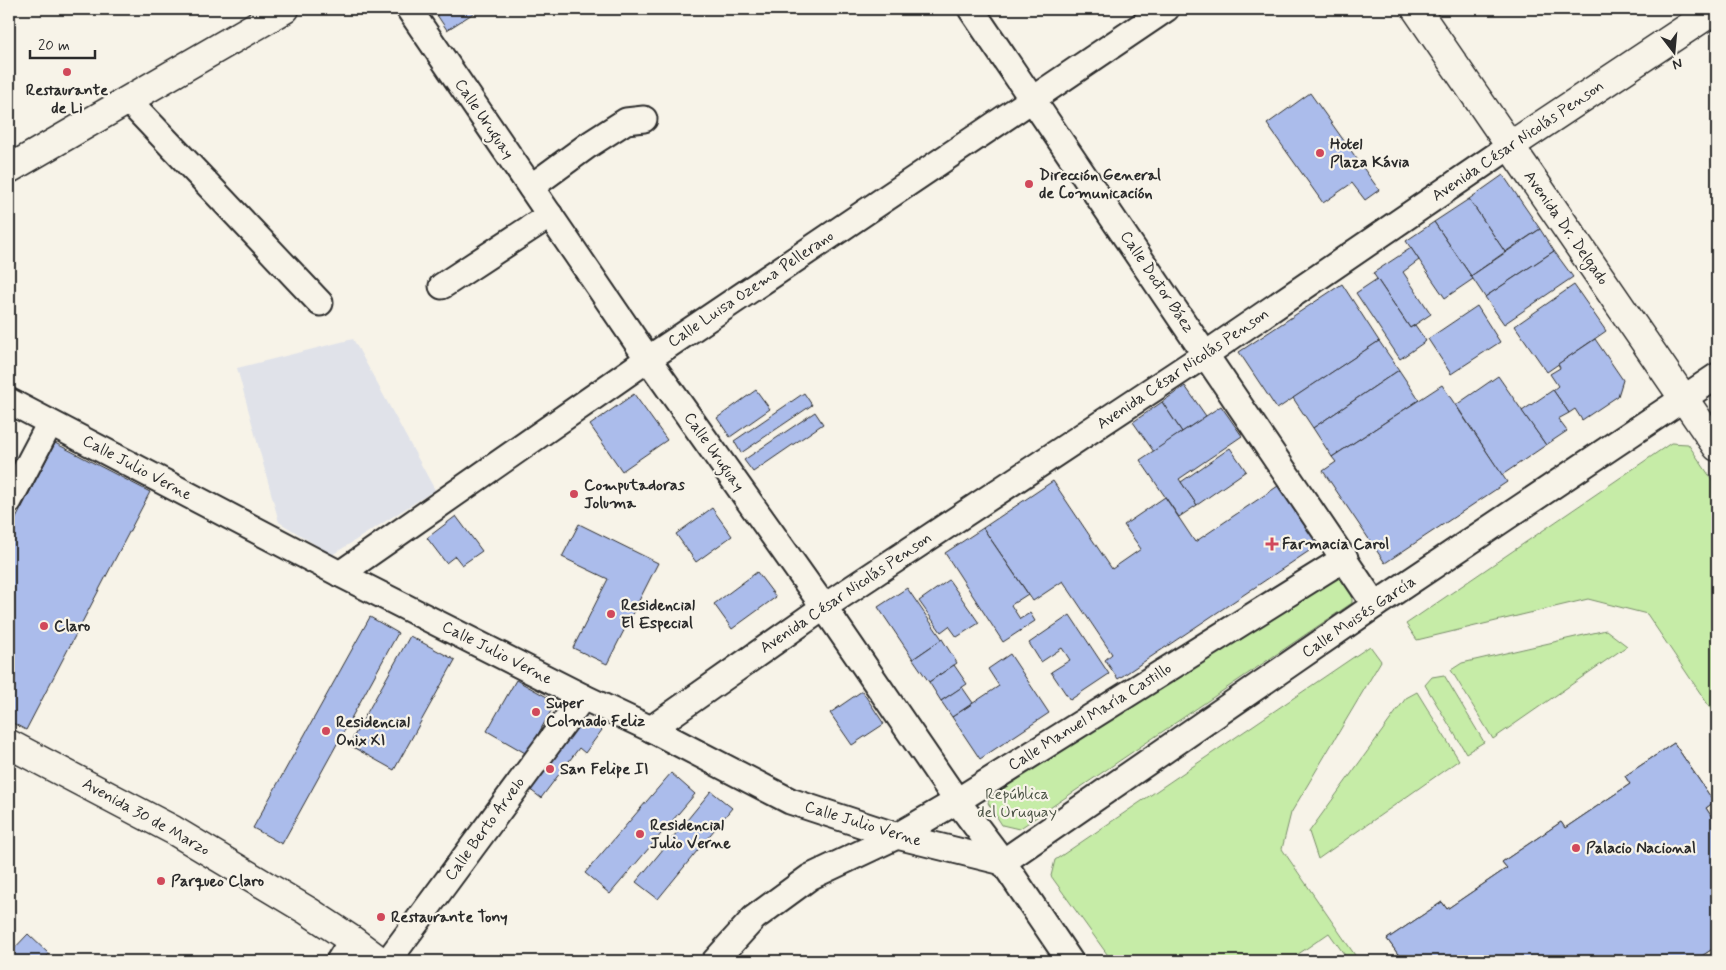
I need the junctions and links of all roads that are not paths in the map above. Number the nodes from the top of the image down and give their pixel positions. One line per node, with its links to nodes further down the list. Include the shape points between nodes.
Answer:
1 (285, 9): 8 (main road)
2 (409, 9): 12 (street, Calle Uruguay)
3 (971, 9): 7 (street, Calle Doctor Báez)
4 (1166, 9): 7 (street, Calle Luisa Ozema Pellerano)
5 (1416, 9): 10 (main road, Avenida Dr. Delgado)
6 (1716, 9): 10 (main road, Avenida César Nicolás Penson)
7 (1033, 99): 16 (street, Calle Doctor Báez); 17 (street, Calle Luisa Ozema Pellerano)
8 (128, 100): 11 (main road); 15 (street)
9 (644, 119): 12 (street, via 626,121)
10 (1510, 146): 16 (street, Avenida César Nicolás Penson); 19 (main road, Avenida Dr. Delgado)
11 (9, 169)
12 (531, 187): 13 (street, Calle Uruguay)
13 (550, 215): 14 (street); 17 (street, Calle Uruguay)
14 (442, 286)
15 (320, 303)
16 (1206, 354): 24 (street, Calle Doctor Báez); 27 (street, Avenida César Nicolás Penson)
17 (648, 358): 25 (street, Calle Luisa Ozema Pellerano); 27 (street, Calle Uruguay)
18 (1717, 376): 19 (street, Calle Moisés García)
19 (1684, 398): 22 (main road, Avenida Dr. Delgado); 26 (street, Calle Moisés García)
20 (9, 401): 21 (street, Calle Julio Verne)
21 (50, 423): 23 (street); 25 (street, Calle Julio Verne)
22 (1717, 447)
23 (9, 501)
24 (1345, 558): 26 (street, Calle Doctor Báez); 31 (street, Calle Manuel María Castillo)
25 (340, 574): 28 (street, Calle Julio Verne)
26 (1375, 605): 33 (street, Calle Moisés García)
27 (824, 607): 29 (street, Avenida César Nicolás Penson); 31 (street, Calle Uruguay)
28 (583, 697): 29 (street, Calle Julio Verne); 36 (street, Calle Berto Arvelo)
29 (651, 729): 32 (street, Calle Julio Verne, via 790,801)
30 (9, 744): 34 (main road, Avenida 30 de Marzo, via 173,830 308,911)
31 (956, 801): 32 (street, Calle Manuel María Castillo); 33 (street, Calle Uruguay)
32 (897, 836): 33 (street, Calle Julio Verne); 37 (street, Calle Manuel María Castillo, via 810,877 754,918)
33 (1003, 862): 38 (street, Calle Uruguay)
34 (345, 950): 35 (main road, Avenida 30 de Marzo)
35 (380, 961)
36 (388, 961)
37 (715, 961)
38 (1070, 961)

